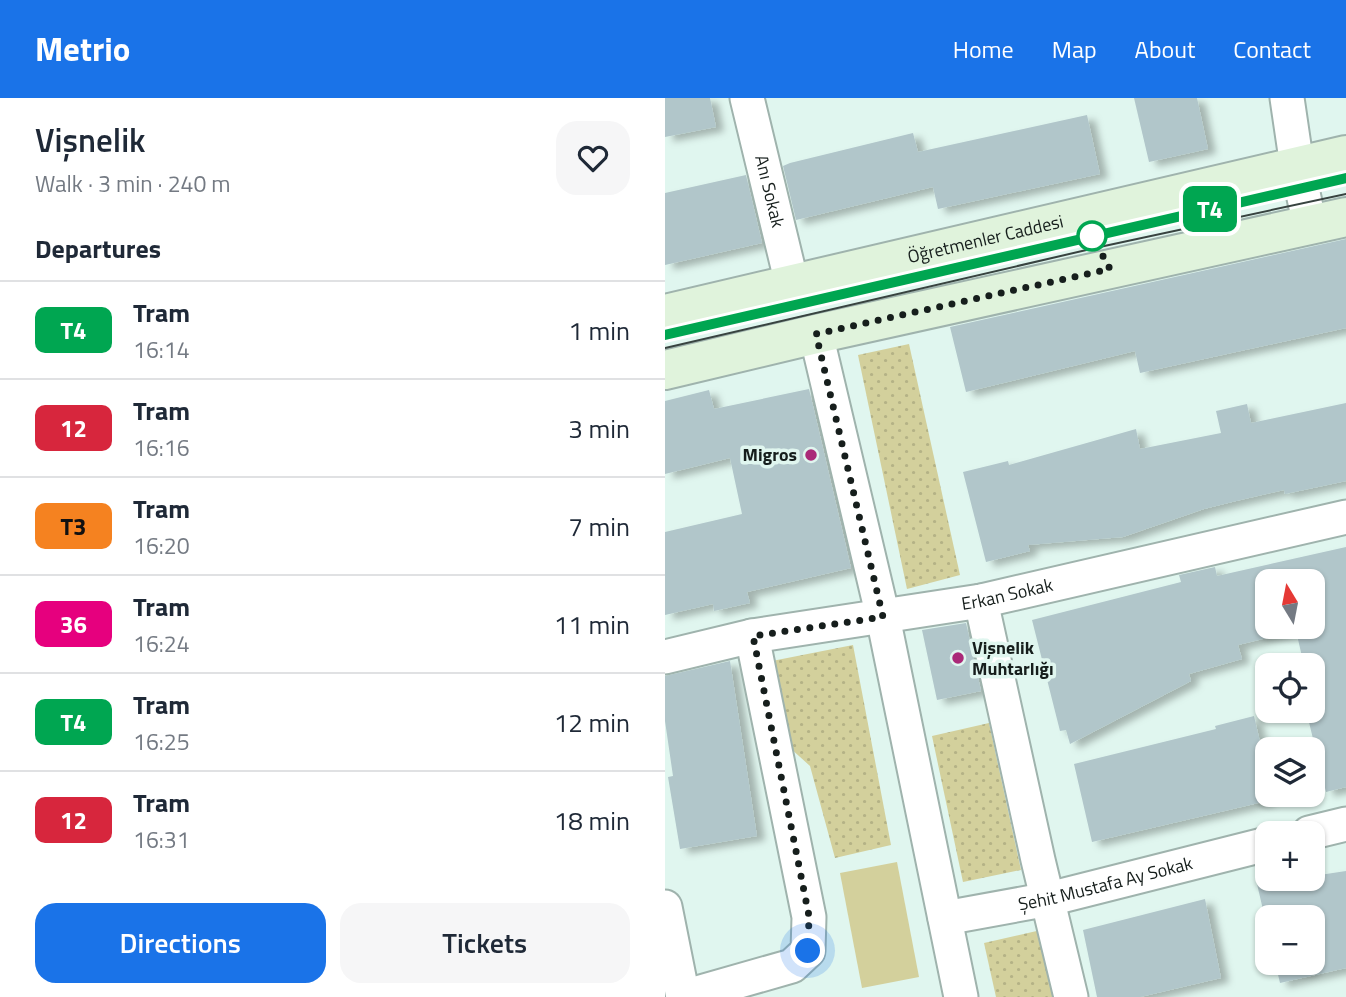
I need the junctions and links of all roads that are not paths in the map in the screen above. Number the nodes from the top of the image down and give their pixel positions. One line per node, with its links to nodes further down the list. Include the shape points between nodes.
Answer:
1 (747, 98): 6 (street, Anı Sokak)
2 (1287, 98): 4 (street)
3 (1346, 155): 4 (main road, Öğretmenler Caddesi)
4 (1297, 166): 5 (street); 6 (main road, Öğretmenler Caddesi)
5 (1328, 221): 8 (main road)
6 (792, 284): 7 (main road, Öğretmenler Caddesi)
7 (665, 314)
8 (816, 334): 9 (main road); 12 (street)
9 (665, 370)
10 (1346, 517): 11 (street, Erkan Sokak)
11 (981, 601): 12 (street, Erkan Sokak); 18 (street)
12 (883, 617): 13 (street, Erkan Sokak); 20 (street)
13 (753, 636): 14 (street, Erkan Sokak); 21 (street, via 809,916 808,951 792,966)
14 (665, 657)
15 (1346, 824): 16 (street)
16 (1325, 829)
17 (1255, 847): 18 (street, Şehit Mustafa Ay Sokak)
18 (1049, 899): 20 (street, Şehit Mustafa Ay Sokak); 23 (street)
19 (665, 907): 21 (street)
20 (945, 918): 22 (street)
21 (683, 997)
22 (961, 997)
23 (1070, 997)

